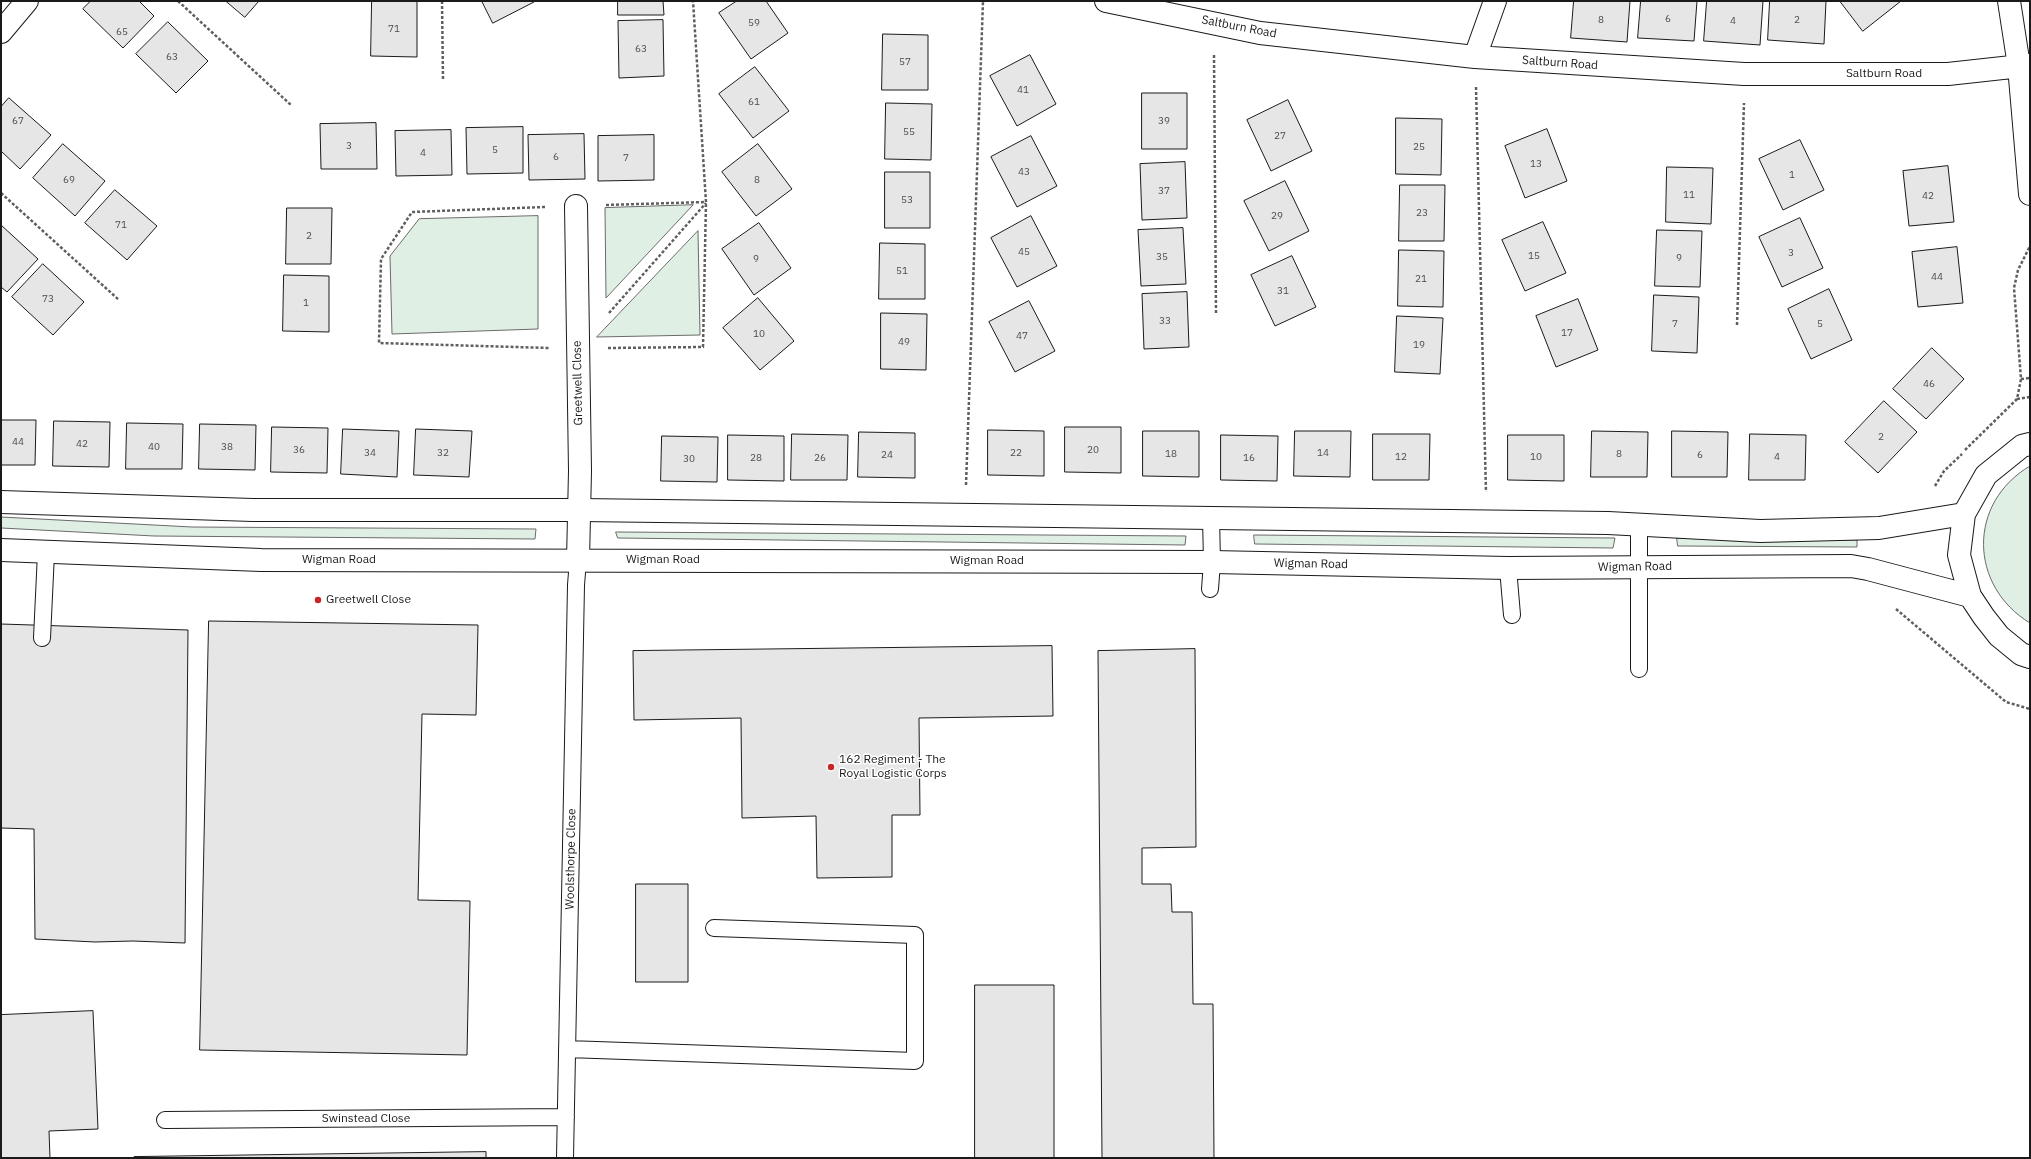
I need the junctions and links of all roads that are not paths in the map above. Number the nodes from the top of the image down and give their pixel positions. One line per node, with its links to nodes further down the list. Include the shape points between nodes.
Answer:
1 (27, 1): 5 (street)
2 (1106, 1): 6 (street, Saltburn Road, via 1260,33)
3 (1495, 1): 6 (street)
4 (2009, 1): 7 (street)
5 (1, 32)
6 (1475, 57): 7 (street, Saltburn Road, via 1744,74 1948,74)
7 (2024, 66): 8 (street)
8 (2030, 194)
9 (576, 206): 12 (street, Greetwell Close)
10 (2030, 444): 13 (street, via 2022,446 1986,475)
11 (1, 502): 12 (street, via 253,510)
12 (580, 510): 14 (street); 18 (street, Greetwell Close)
13 (1964, 514): 15 (street, via 1879,528 1760,531); 23 (street, via 1959,555)
14 (1211, 517): 15 (street); 19 (lane)
15 (1638, 524): 20 (lane)
16 (1, 550): 17 (street, Wigman Road)
17 (46, 553): 18 (street, Wigman Road, via 262,560); 25 (lane)
18 (578, 560): 19 (street, Wigman Road); 29 (lane, Woolsthorpe Close)
19 (1212, 562): 21 (street, Wigman Road); 22 (lane)
20 (1638, 567): 21 (street, Wigman Road); 23 (street, Wigman Road, via 1851,566); 27 (lane)
21 (1508, 568): 24 (lane)
22 (1210, 589)
23 (1970, 596): 26 (street, via 1999,636 2021,654)
24 (1512, 615)
25 (42, 638)
26 (2030, 657)
27 (1639, 669)
28 (714, 928): 29 (lane, via 915,935 915,1061)
29 (567, 1049): 30 (lane, Woolsthorpe Close)
30 (566, 1117): 31 (lane, Swinstead Close); 32 (lane, Woolsthorpe Close)
31 (165, 1120)
32 (565, 1158)

